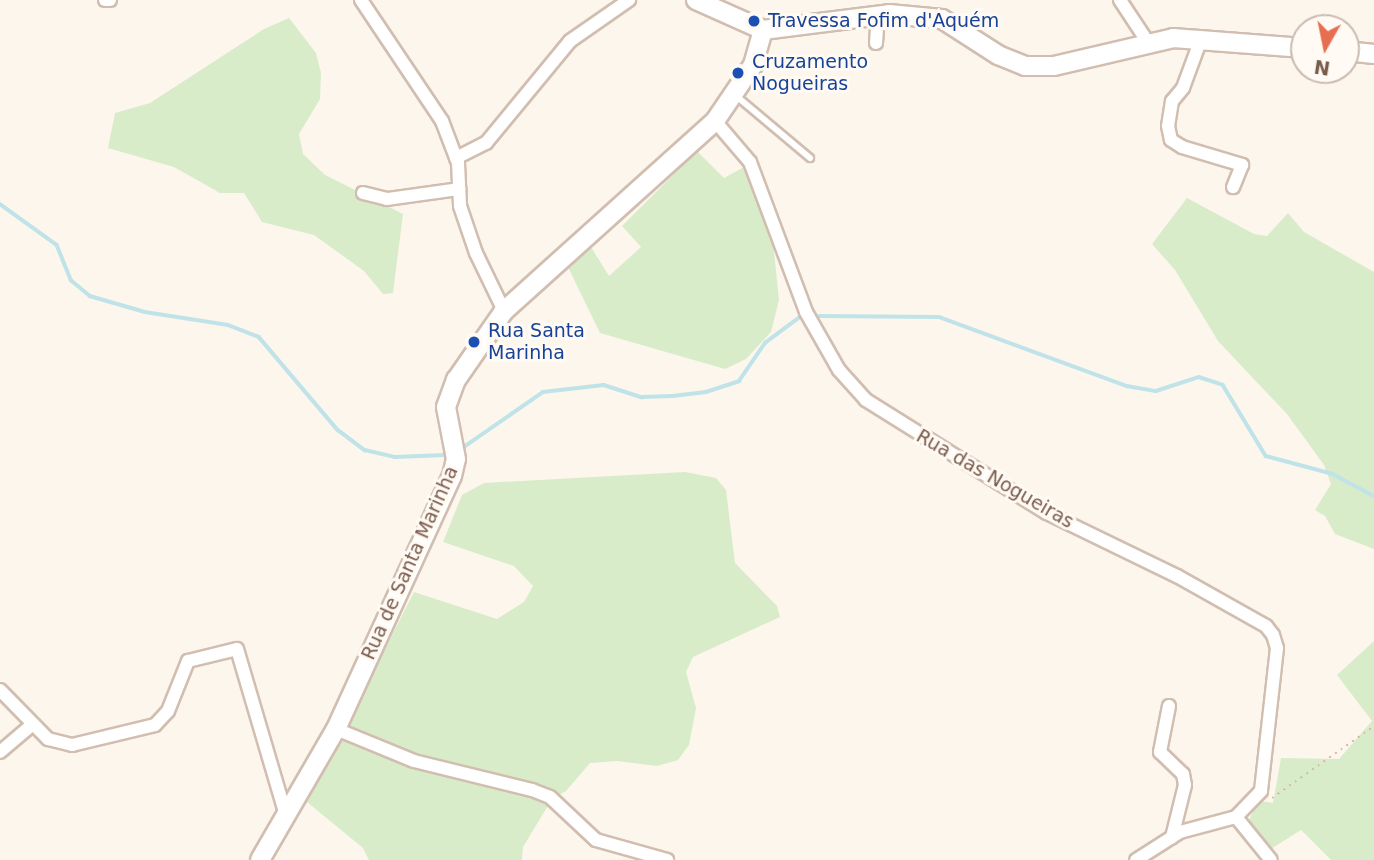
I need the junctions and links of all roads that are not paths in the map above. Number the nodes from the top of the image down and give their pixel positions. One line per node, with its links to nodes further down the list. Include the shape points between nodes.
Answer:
1 (361, 0): 13 (street, via 442,121)
2 (629, 0): 13 (street, via 570,41 486,143)
3 (696, 0): 6 (street)
4 (1120, 0): 8 (street)
5 (888, 10): 6 (street); 8 (street, via 942,19 998,55 1025,66 1054,66); 9 (street)
6 (763, 30): 11 (street, Rua de Santa Marinha, via 757,57)
7 (1201, 39): 8 (street); 10 (street); 15 (street, via 1183,88 1172,101 1171,140 1242,165)
8 (1147, 41)
9 (876, 43)
10 (1290, 47)
11 (735, 95): 12 (street, Rua de Santa Marinha); 14 (lane)
12 (715, 121): 18 (street, Rua de Santa Marinha); 25 (street, Rua das Nogueiras, via 750,162 806,312 839,370 866,400 1047,513 1177,576 1266,626 1278,648 1261,791)
13 (456, 158): 16 (street)
14 (810, 159)
15 (1233, 187)
16 (459, 189): 17 (street, via 387,199); 18 (street, via 476,253)
17 (363, 193)
18 (504, 311): 22 (street, Rua de Santa Marinha, via 448,394 447,421 456,459 452,476)
19 (0, 690): 21 (street)
20 (1168, 706): 26 (street, via 1160,752 1183,774 1185,785)
21 (33, 724): 23 (street); 24 (street, via 60,745 155,725 163,720 188,661 237,649)
22 (336, 729): 24 (street, Rua de Santa Marinha); 28 (street, via 414,761 550,797 596,840)
23 (0, 752)
24 (286, 815): 27 (street, Rua de Santa Marinha)
25 (1236, 817): 26 (street); 30 (street)
26 (1172, 836): 29 (street)
27 (261, 860)
28 (667, 860)
29 (1136, 860)
30 (1271, 860)

